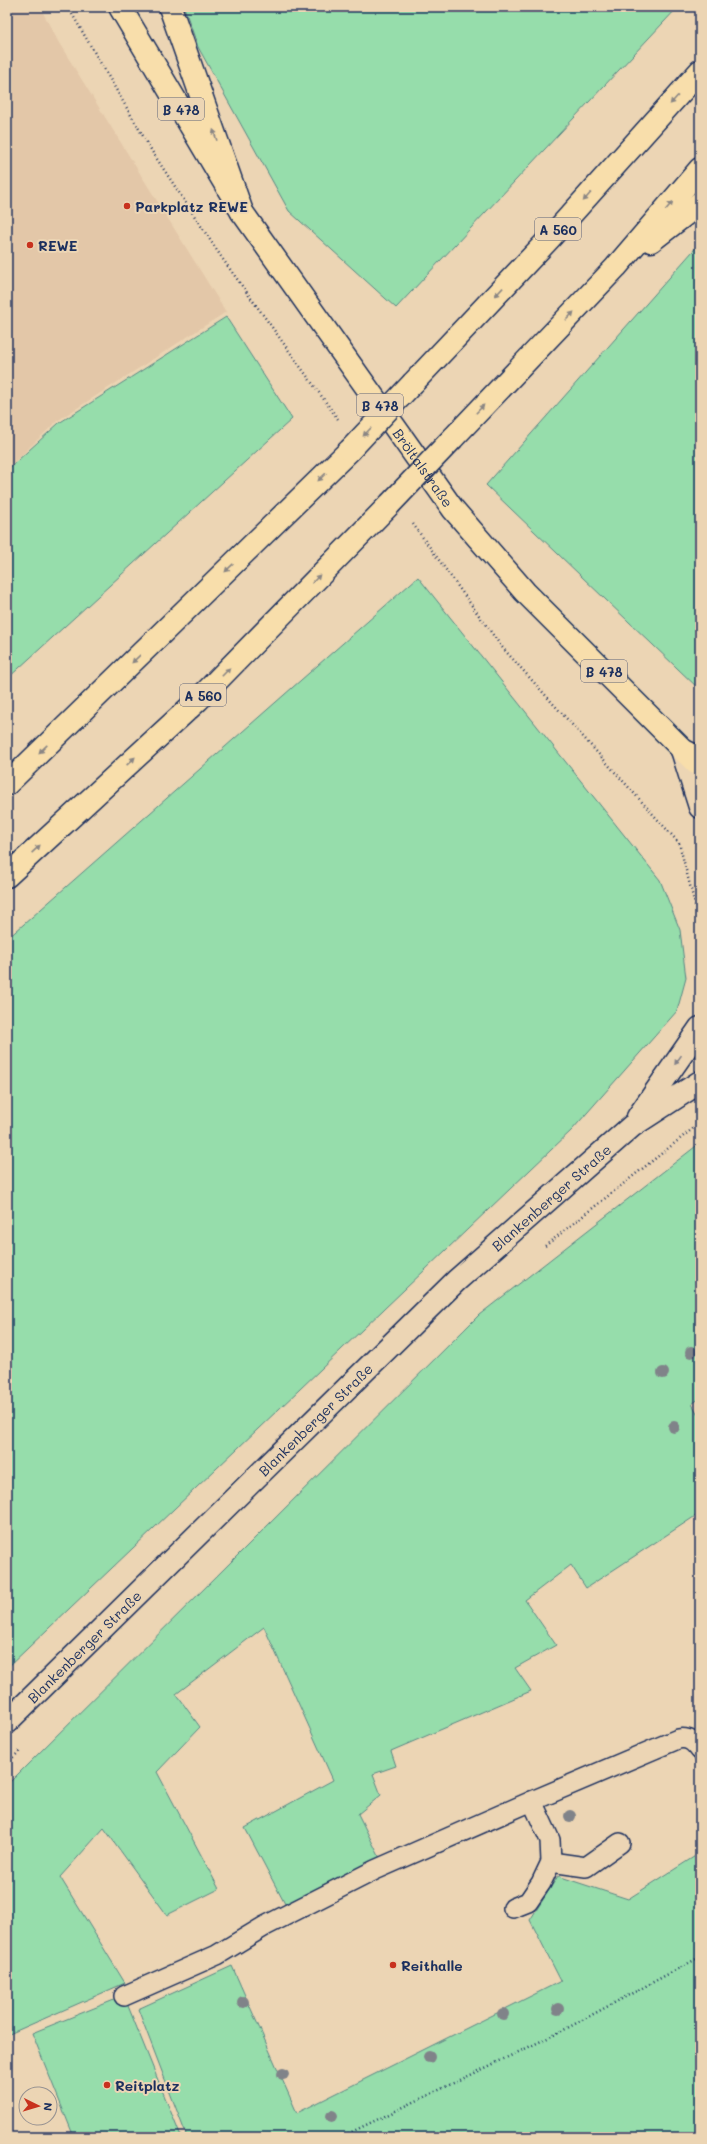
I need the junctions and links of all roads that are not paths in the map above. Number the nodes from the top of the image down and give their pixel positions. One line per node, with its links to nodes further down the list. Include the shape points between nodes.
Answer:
1 (120, 7): 6 (main road, Bröltalstraße / B 478)
2 (170, 7): 6 (main road, one-way to 2)
3 (700, 71): 10 (main road, A 560, one-way to 10, bridge, via 550,238 350,450)
4 (700, 169): 7 (main road, A 560, one-way to 4)
5 (700, 203): 7 (main road)
6 (242, 212): 8 (main road, Bröltalstraße / B 478, via 453,509 525,592)
7 (616, 267): 12 (main road, A 560, one-way to 7, bridge, via 198,700 390,504)
8 (691, 754): 9 (main road, Bröltalstraße / B 478); 11 (street)
9 (700, 766)
10 (7, 784)
11 (700, 807)
12 (7, 876)
13 (700, 1028): 15 (street, Blankenberger Straße, one-way to 15)
14 (700, 1082): 15 (street, Blankenberger Straße)
15 (632, 1126): 16 (street, Blankenberger Straße, via 456,1281)
16 (7, 1722)
17 (700, 1750): 18 (lane, via 691,1740 678,1739)
18 (532, 1800): 20 (lane, via 550,1840); 22 (lane, via 374,1870 264,1926 217,1954)
19 (620, 1843): 20 (lane, via 586,1867)
20 (551, 1862): 21 (lane, via 528,1902)
21 (513, 1908)
22 (124, 1996)

